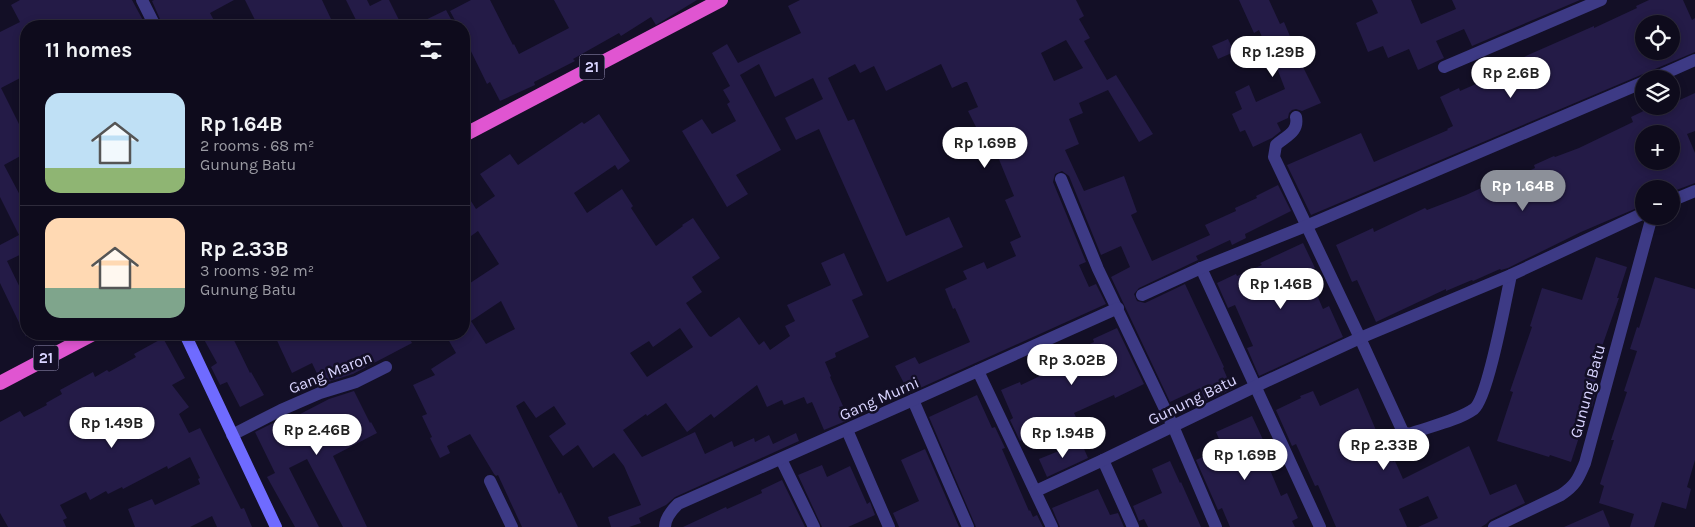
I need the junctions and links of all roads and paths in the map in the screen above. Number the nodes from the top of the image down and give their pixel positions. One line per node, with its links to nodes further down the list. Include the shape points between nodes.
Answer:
1 (142, 0): 4 (street)
2 (721, 0): 10 (highway, 21)
3 (1601, 0): 6 (street)
4 (152, 20)
5 (1695, 60): 7 (street)
6 (1444, 67)
7 (1672, 70)
8 (1635, 86): 16 (street)
9 (1296, 118): 16 (street, via 1297,126 1293,133 1276,145 1274,157)
10 (470, 132)
11 (1060, 179): 20 (street)
12 (1695, 191): 13 (street)
13 (1680, 197)
14 (1635, 217): 18 (street, Gunung Batu)
15 (1650, 225): 46 (street, Gunung Batu, via 1578,482 1561,495)
16 (1306, 226): 17 (street); 21 (street)
17 (1201, 268): 19 (street); 27 (street, Gunung Batu)
18 (1511, 276): 21 (street, Gunung Batu); 21 (street, via 1480,400 1472,410 1458,417 1409,434 1403,432)
19 (1142, 295)
20 (1118, 308): 25 (street, Gang Murni); 29 (street)
21 (1360, 338): 27 (street, Gunung Batu)
22 (81, 340): 26 (highway, 21)
23 (188, 340): 31 (main road)
24 (386, 367): 31 (street, Gang Maron, via 356,382 281,410)
25 (978, 371): 28 (street, Gang Murni); 35 (street)
26 (0, 383)
27 (1254, 387): 29 (street, Gunung Batu); 45 (street, Gunung Batu)
28 (913, 400): 30 (street, Gang Murni); 41 (street)
29 (1173, 426): 33 (street, Gunung Batu); 44 (street)
30 (847, 430): 32 (street, Gang Murni); 40 (street)
31 (232, 435): 36 (main road)
32 (781, 459): 38 (street, Gang Murni, via 678,504 669,514); 39 (street)
33 (1103, 460): 35 (street, Gunung Batu); 43 (street)
34 (490, 481): 37 (street)
35 (1036, 491): 42 (street)
36 (276, 527)
37 (512, 527)
38 (665, 527)
39 (814, 527)
40 (890, 527)
41 (968, 527)
42 (1052, 527)
43 (1133, 527)
44 (1216, 527)
45 (1320, 527)
46 (1494, 527)

